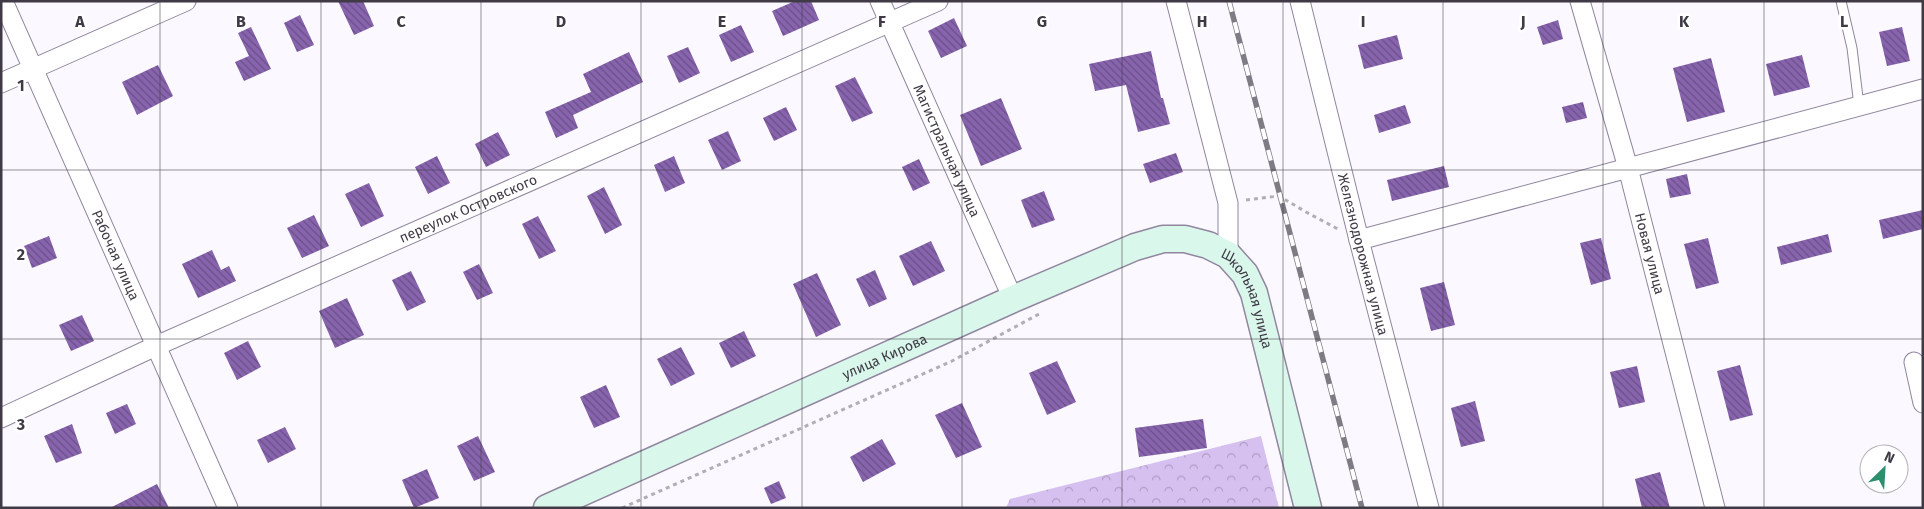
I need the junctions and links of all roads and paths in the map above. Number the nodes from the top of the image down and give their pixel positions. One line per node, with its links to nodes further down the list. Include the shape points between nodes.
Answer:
1 (3, 1): 10 (street, Рабочая улица)
2 (186, 1): 10 (street)
3 (880, 1): 9 (street, Магистральная улица)
4 (938, 1): 9 (street, переулок Островского)
5 (1176, 1): 15 (street, Школьная улица)
6 (1300, 1): 16 (street, Железнодорожная улица)
7 (1580, 1): 14 (street, Новая улица)
8 (1841, 1): 13 (lane, via 1852,48)
9 (890, 23): 18 (street, Магистральная улица); 20 (street, переулок Островского)
10 (33, 68): 11 (street); 20 (street, Рабочая улица)
11 (1, 83)
12 (1923, 89): 13 (street)
13 (1859, 106): 14 (street)
14 (1628, 168): 16 (street); 29 (street, Новая улица)
15 (1228, 203): 16 (path, via 1280,196); 17 (street, Школьная улица)
16 (1359, 240): 28 (street, Железнодорожная улица)
17 (1228, 255): 18 (main road, улица Кирова, via 1185,239 1163,239 1134,247); 27 (main road, Школьная улица, via 1245,274 1254,293)
18 (1013, 299): 25 (main road, улица Кирова)
19 (1045, 311): 26 (path, via 952,361)
20 (156, 346): 23 (street, переулок Островского); 24 (street, Рабочая улица)
21 (1914, 362): 22 (street)
22 (1923, 403)
23 (1, 418)
24 (228, 508)
25 (547, 508)
26 (622, 508)
27 (1308, 508)
28 (1429, 508)
29 (1715, 508)

